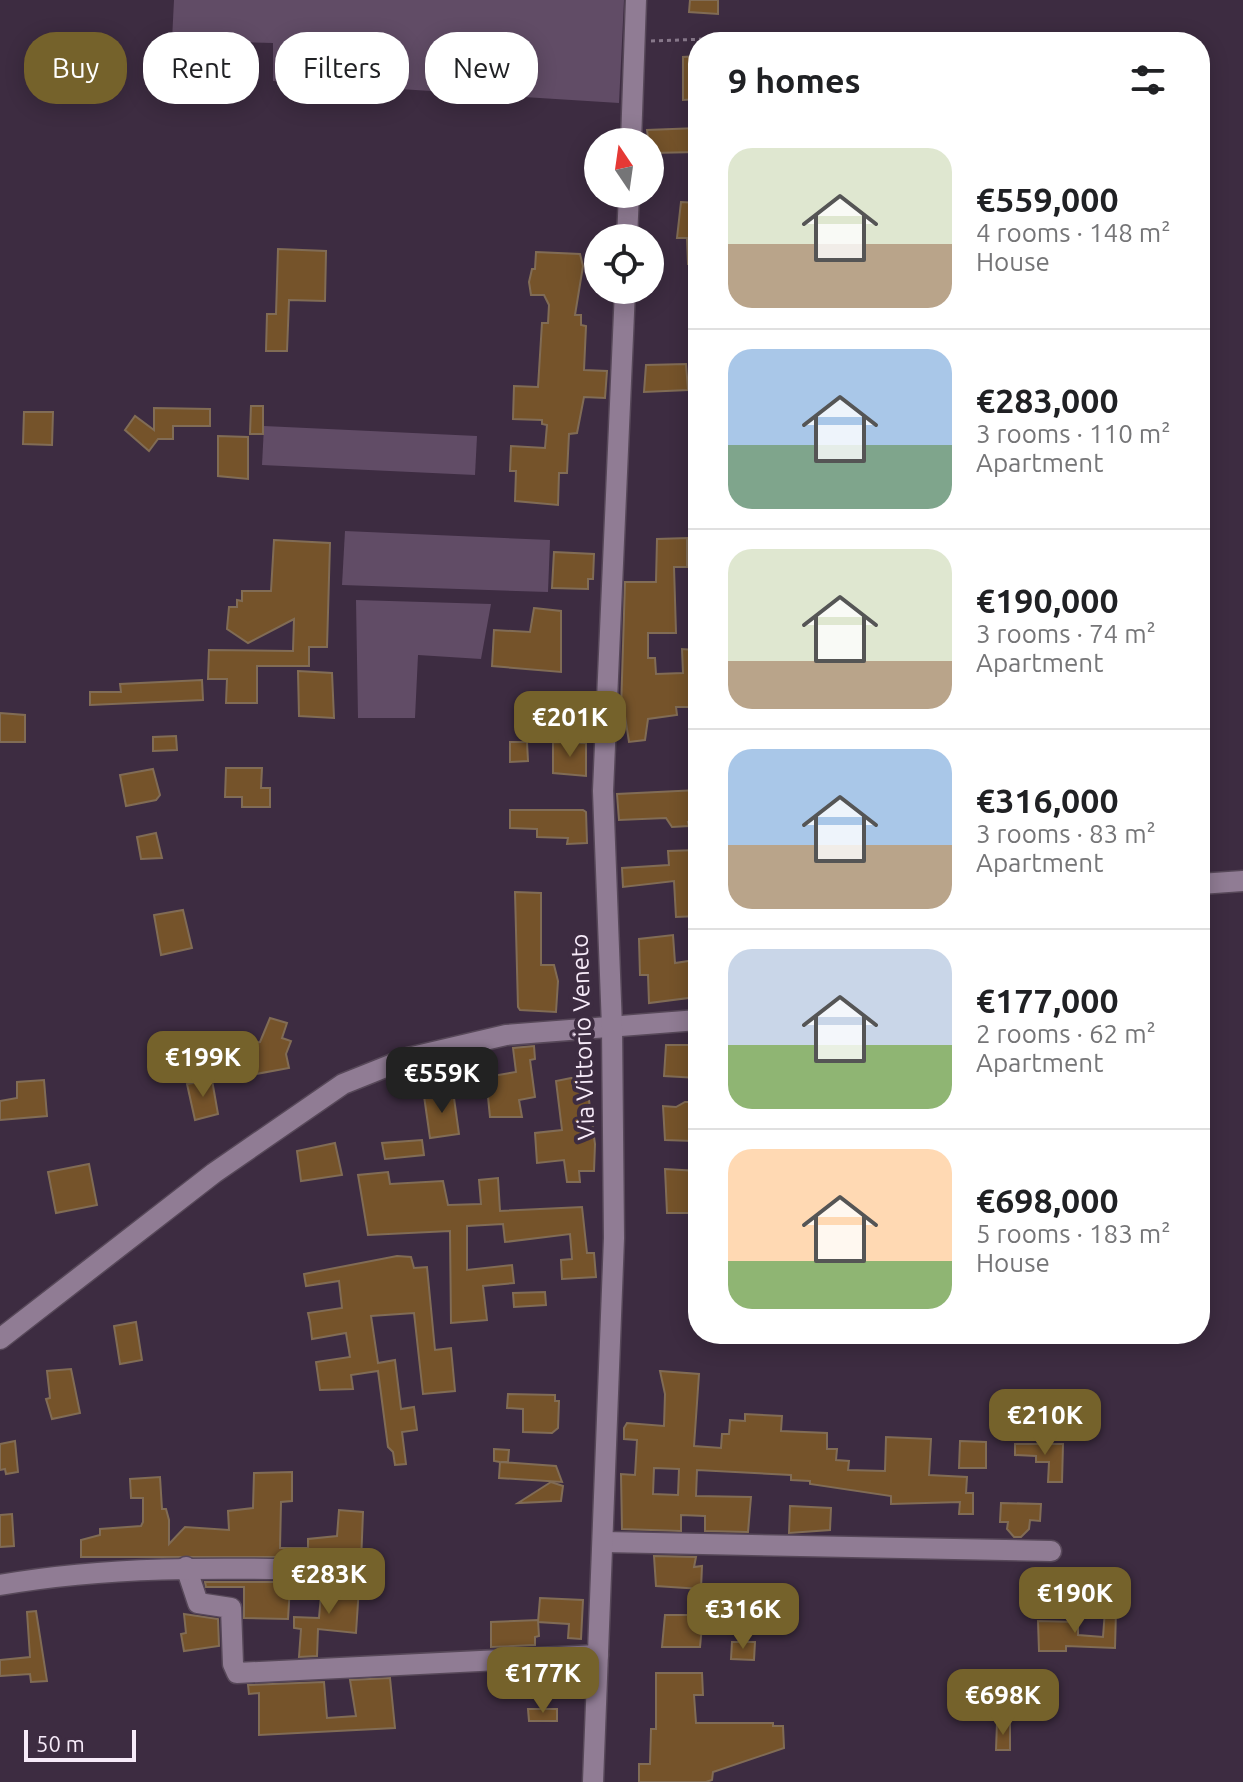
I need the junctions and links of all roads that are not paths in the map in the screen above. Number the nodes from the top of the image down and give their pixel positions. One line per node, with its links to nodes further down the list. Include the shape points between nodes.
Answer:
1 (636, 0): 2 (street)
2 (631, 128)
3 (624, 304): 7 (street, Via Vittorio Veneto, via 603,791)
4 (1243, 881): 5 (street)
5 (1210, 883)
6 (688, 1021): 7 (street)
7 (612, 1027): 8 (street, via 506,1035 451,1046 343,1084 214,1173); 9 (street, Via Vittorio Veneto, via 614,1238)
8 (0, 1339)
9 (604, 1542): 10 (street); 14 (street, Via Vittorio Veneto)
10 (1051, 1551)
11 (186, 1567): 12 (street); 13 (street); 14 (street, via 198,1603 231,1608 237,1673)
12 (341, 1570)
13 (0, 1585)
14 (598, 1655): 15 (street, Via Vittorio Veneto)
15 (593, 1782)

